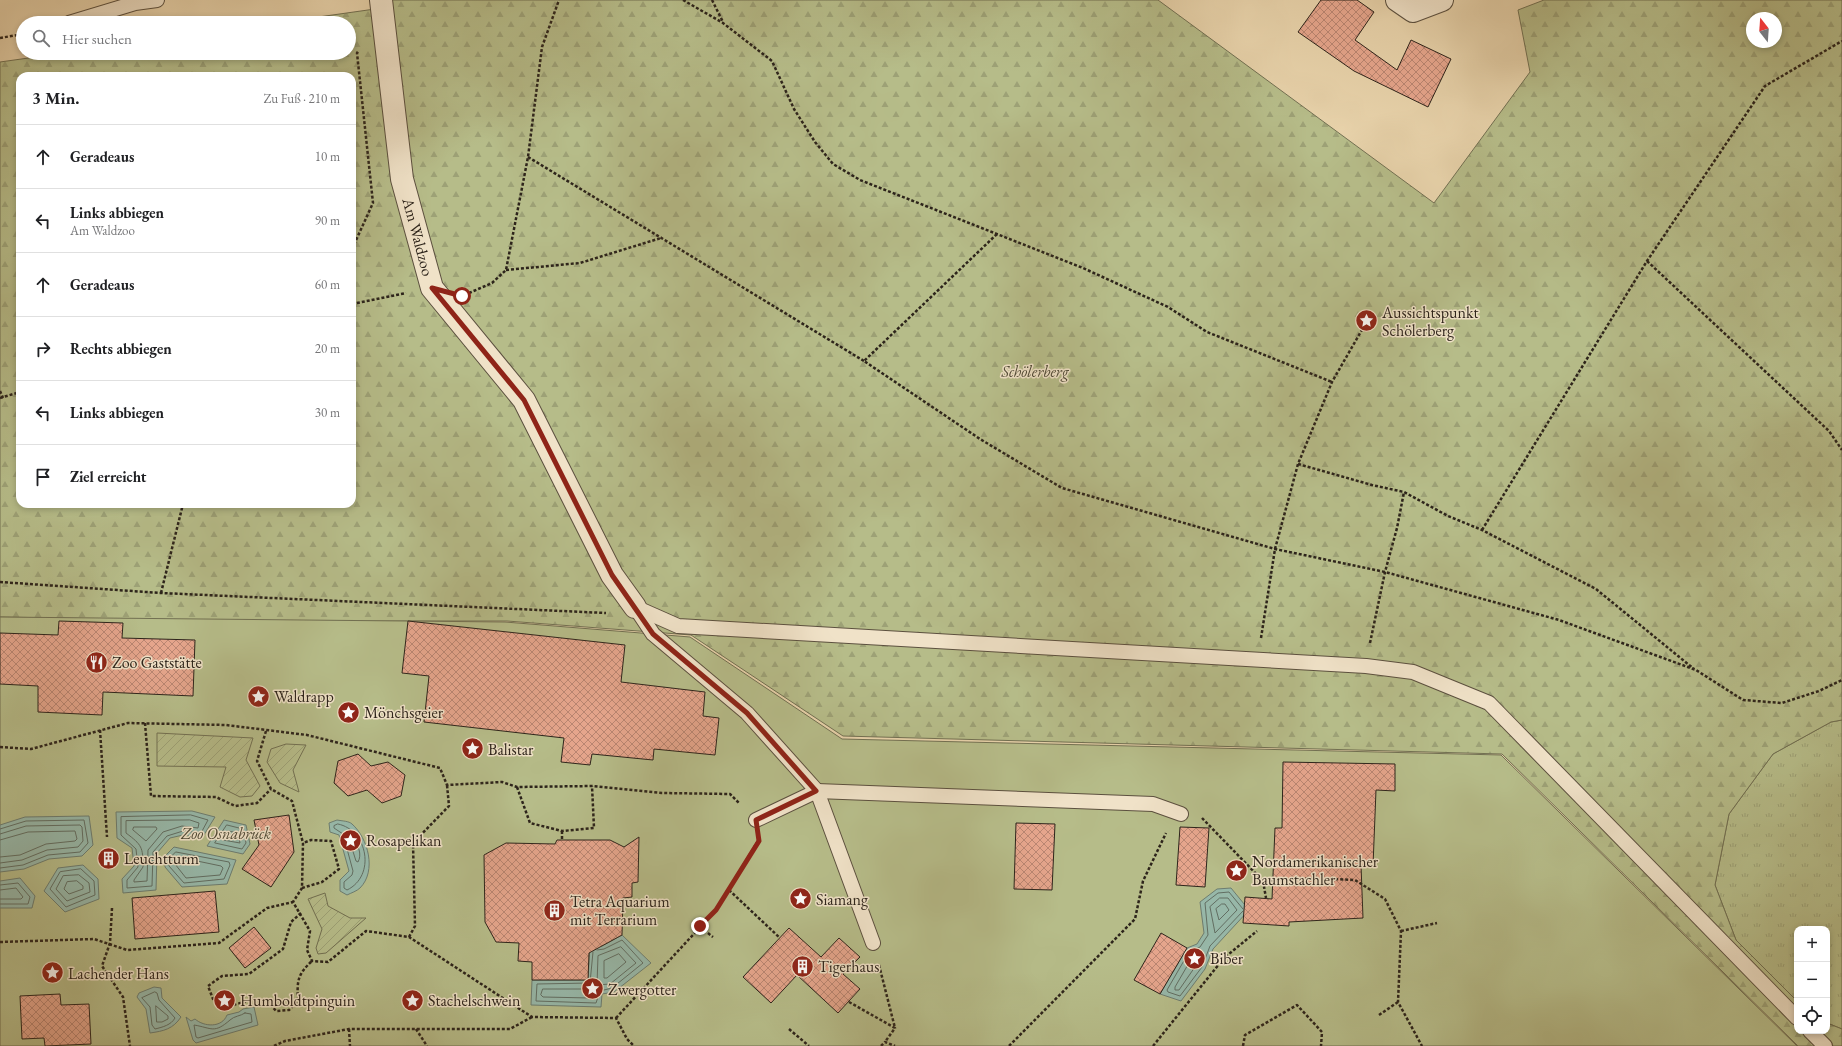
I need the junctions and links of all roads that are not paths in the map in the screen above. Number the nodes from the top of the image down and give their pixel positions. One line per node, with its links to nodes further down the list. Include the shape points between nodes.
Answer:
1 (157, 0): 5 (lane, via 135,3)
2 (381, 0): 6 (street, Am Waldzoo, via 402,179 432,288 524,400 612,575)
3 (1398, 0): 4 (street, via 1413,11)
4 (1442, 0)
5 (92, 16)
6 (635, 607): 7 (lane, via 653,634 747,713); 11 (lane, via 678,626 1366,666 1413,672 1489,703)
7 (816, 791): 8 (lane, via 1153,804); 9 (lane); 10 (lane)
8 (1181, 814)
9 (756, 820)
10 (873, 943)
11 (1794, 1015)
12 (1813, 1034): 13 (lane)
13 (1825, 1046)

